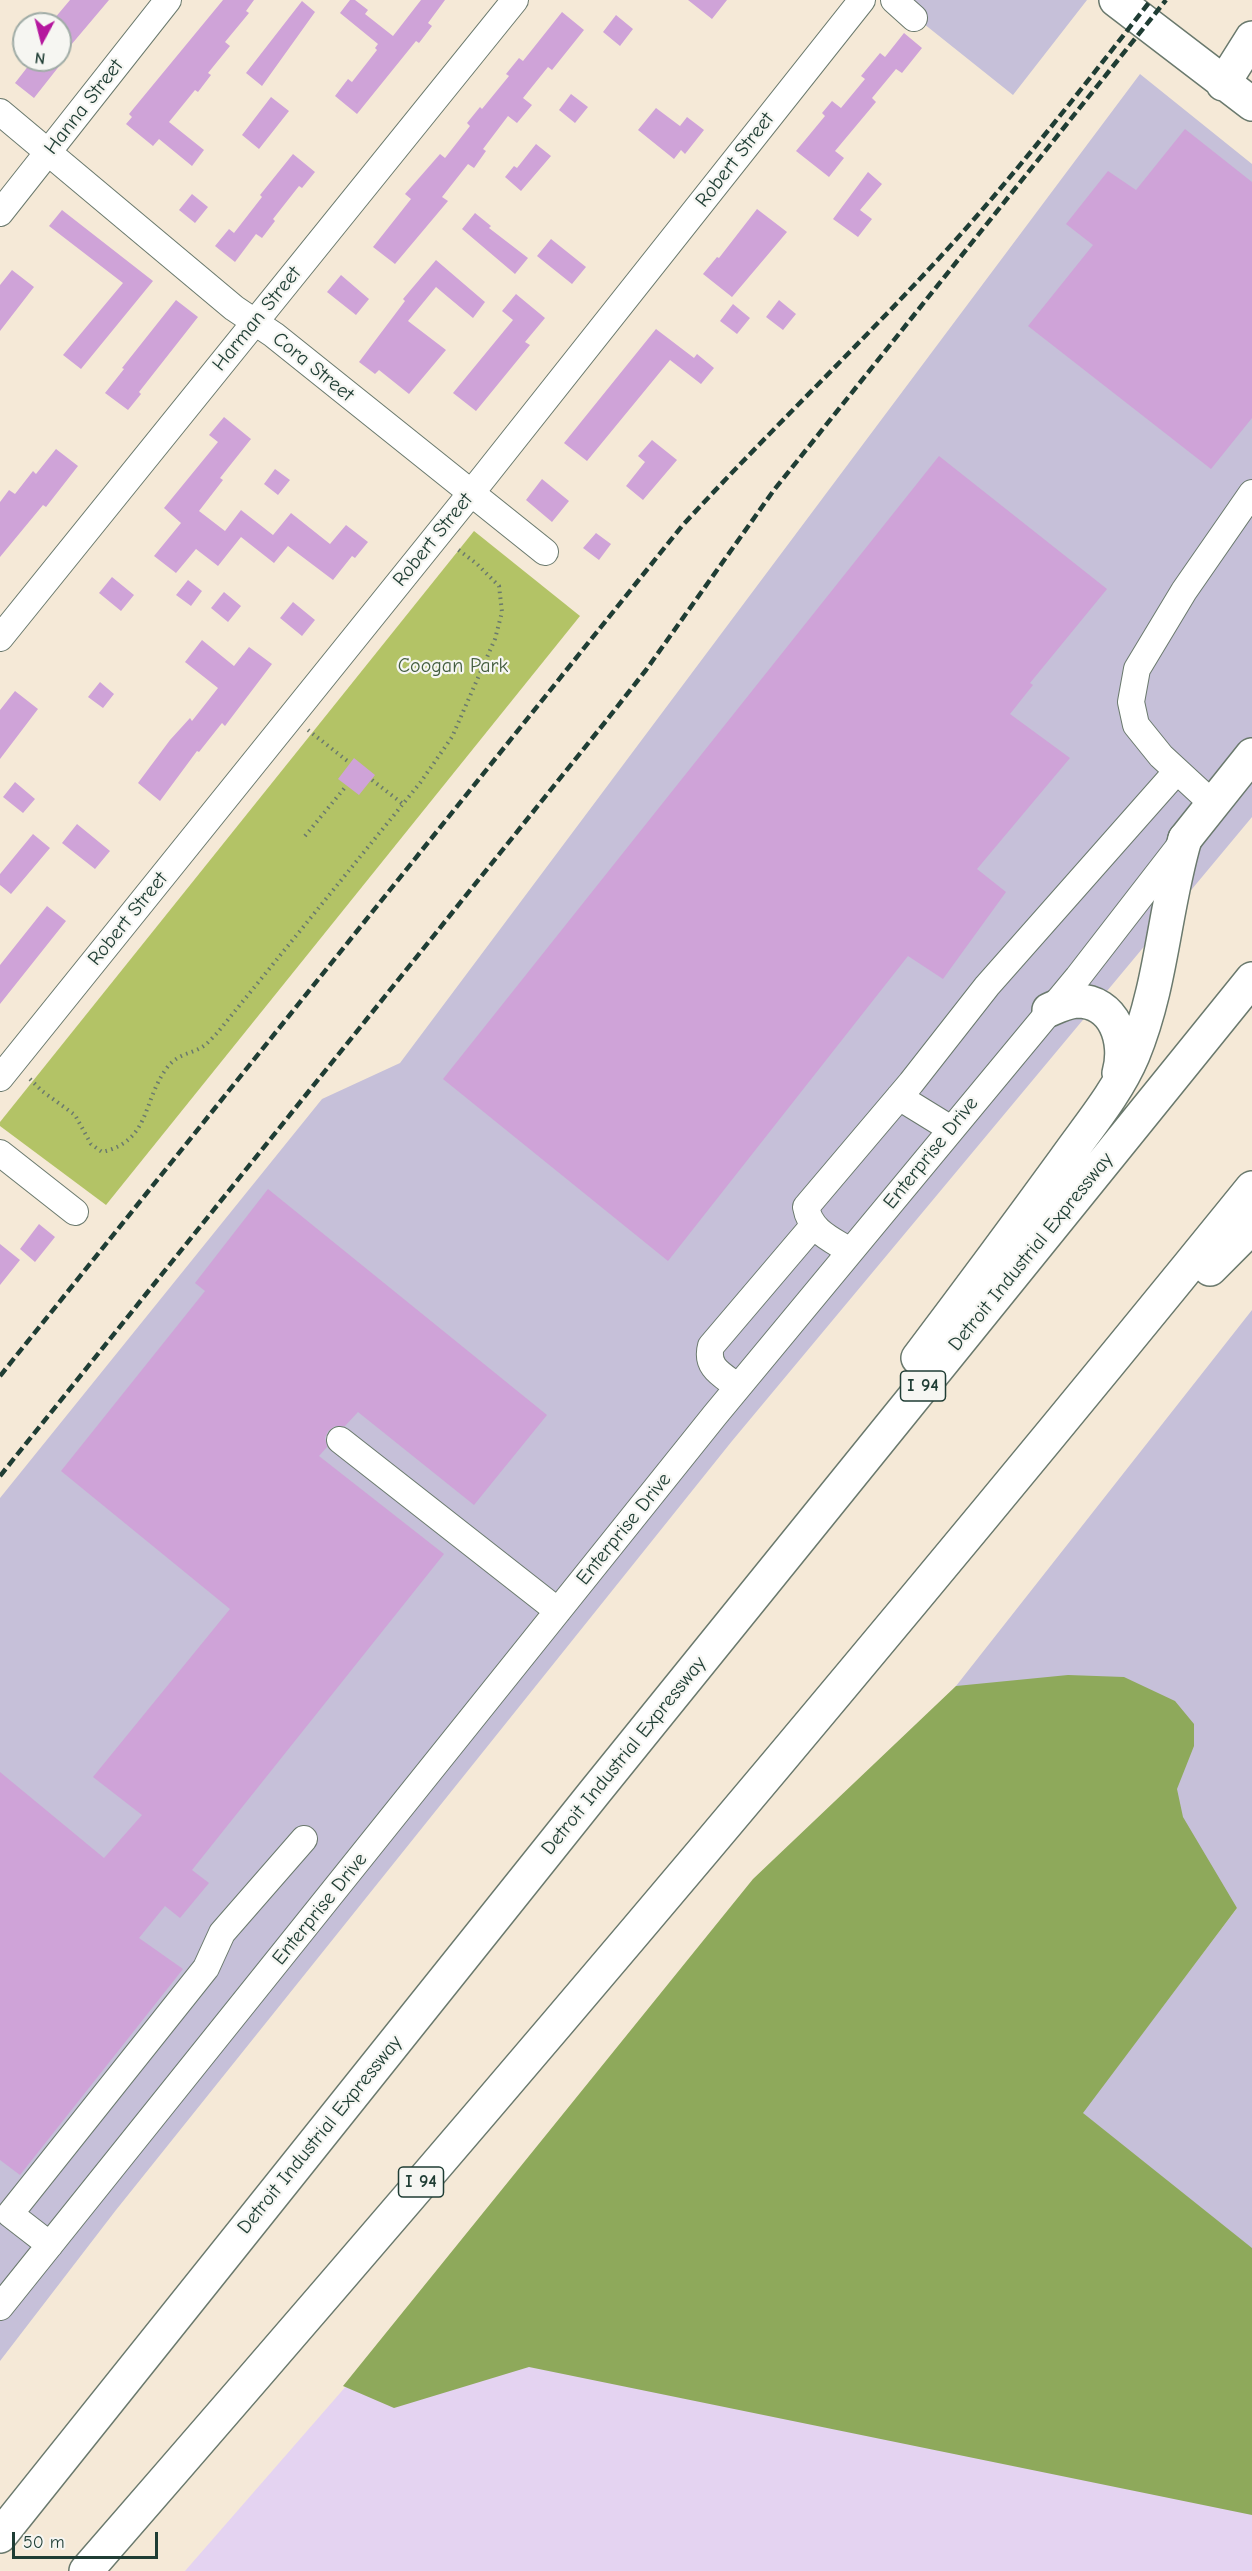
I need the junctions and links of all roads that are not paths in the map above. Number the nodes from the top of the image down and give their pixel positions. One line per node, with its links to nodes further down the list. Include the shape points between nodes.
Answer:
1 (168, 0): 11 (street, Hanna Street)
2 (515, 0): 13 (street, Harman Street)
3 (862, 0): 14 (street, Robert Street)
4 (894, 0): 6 (street)
5 (1116, 0): 8 (main road)
6 (914, 18)
7 (1252, 38): 8 (main road)
8 (1223, 84): 9 (main road)
9 (1252, 104)
10 (0, 111): 11 (street, Cora Street)
11 (49, 152): 12 (street, Hanna Street); 13 (street, Cora Street)
12 (0, 213)
13 (255, 322): 14 (street, Cora Street); 17 (street, Harman Street)
14 (470, 493): 16 (street, Cora Street); 24 (street, Robert Street)
15 (1252, 493): 19 (street, via 1184,591 1137,669 1131,702 1136,725)
16 (545, 552)
17 (0, 638)
18 (1252, 755): 20 (main road, Enterprise Drive)
19 (1177, 771): 20 (street); 26 (street, via 987,986)
20 (1213, 804): 21 (main road, Enterprise Drive)
21 (1185, 839): 23 (street, Enterprise Drive); 25 (main road, via 1149,1010 1134,1054)
22 (1252, 979): 38 (main road, Detroit Industrial Expressway / I 94)
23 (1049, 1010): 25 (main road, via 1067,1002 1086,1002 1111,1017 1123,1049); 27 (street, Enterprise Drive)
24 (0, 1078)
25 (1112, 1094): 38 (main road)
26 (899, 1097): 27 (street); 31 (street, via 806,1207)
27 (951, 1129): 33 (street, Enterprise Drive)
28 (0, 1153): 30 (street)
29 (1252, 1188): 34 (main road, I 94)
30 (75, 1212)
31 (813, 1226): 33 (street); 35 (street, via 711,1346 711,1366)
32 (1252, 1227): 34 (main road)
33 (850, 1251): 35 (street, Enterprise Drive)
34 (1095, 1382): 44 (main road, I 94, via 747,1801)
35 (738, 1387): 37 (street, Enterprise Drive)
36 (340, 1440): 37 (street)
37 (558, 1611): 41 (street, Enterprise Drive)
38 (594, 1792): 43 (main road, Detroit Industrial Expressway / I 94)
39 (303, 1839): 40 (street, via 222,1933 206,1968)
40 (5, 2210): 41 (street)
41 (50, 2245): 42 (street, Enterprise Drive)
42 (0, 2307)
43 (0, 2536)
44 (86, 2571)

